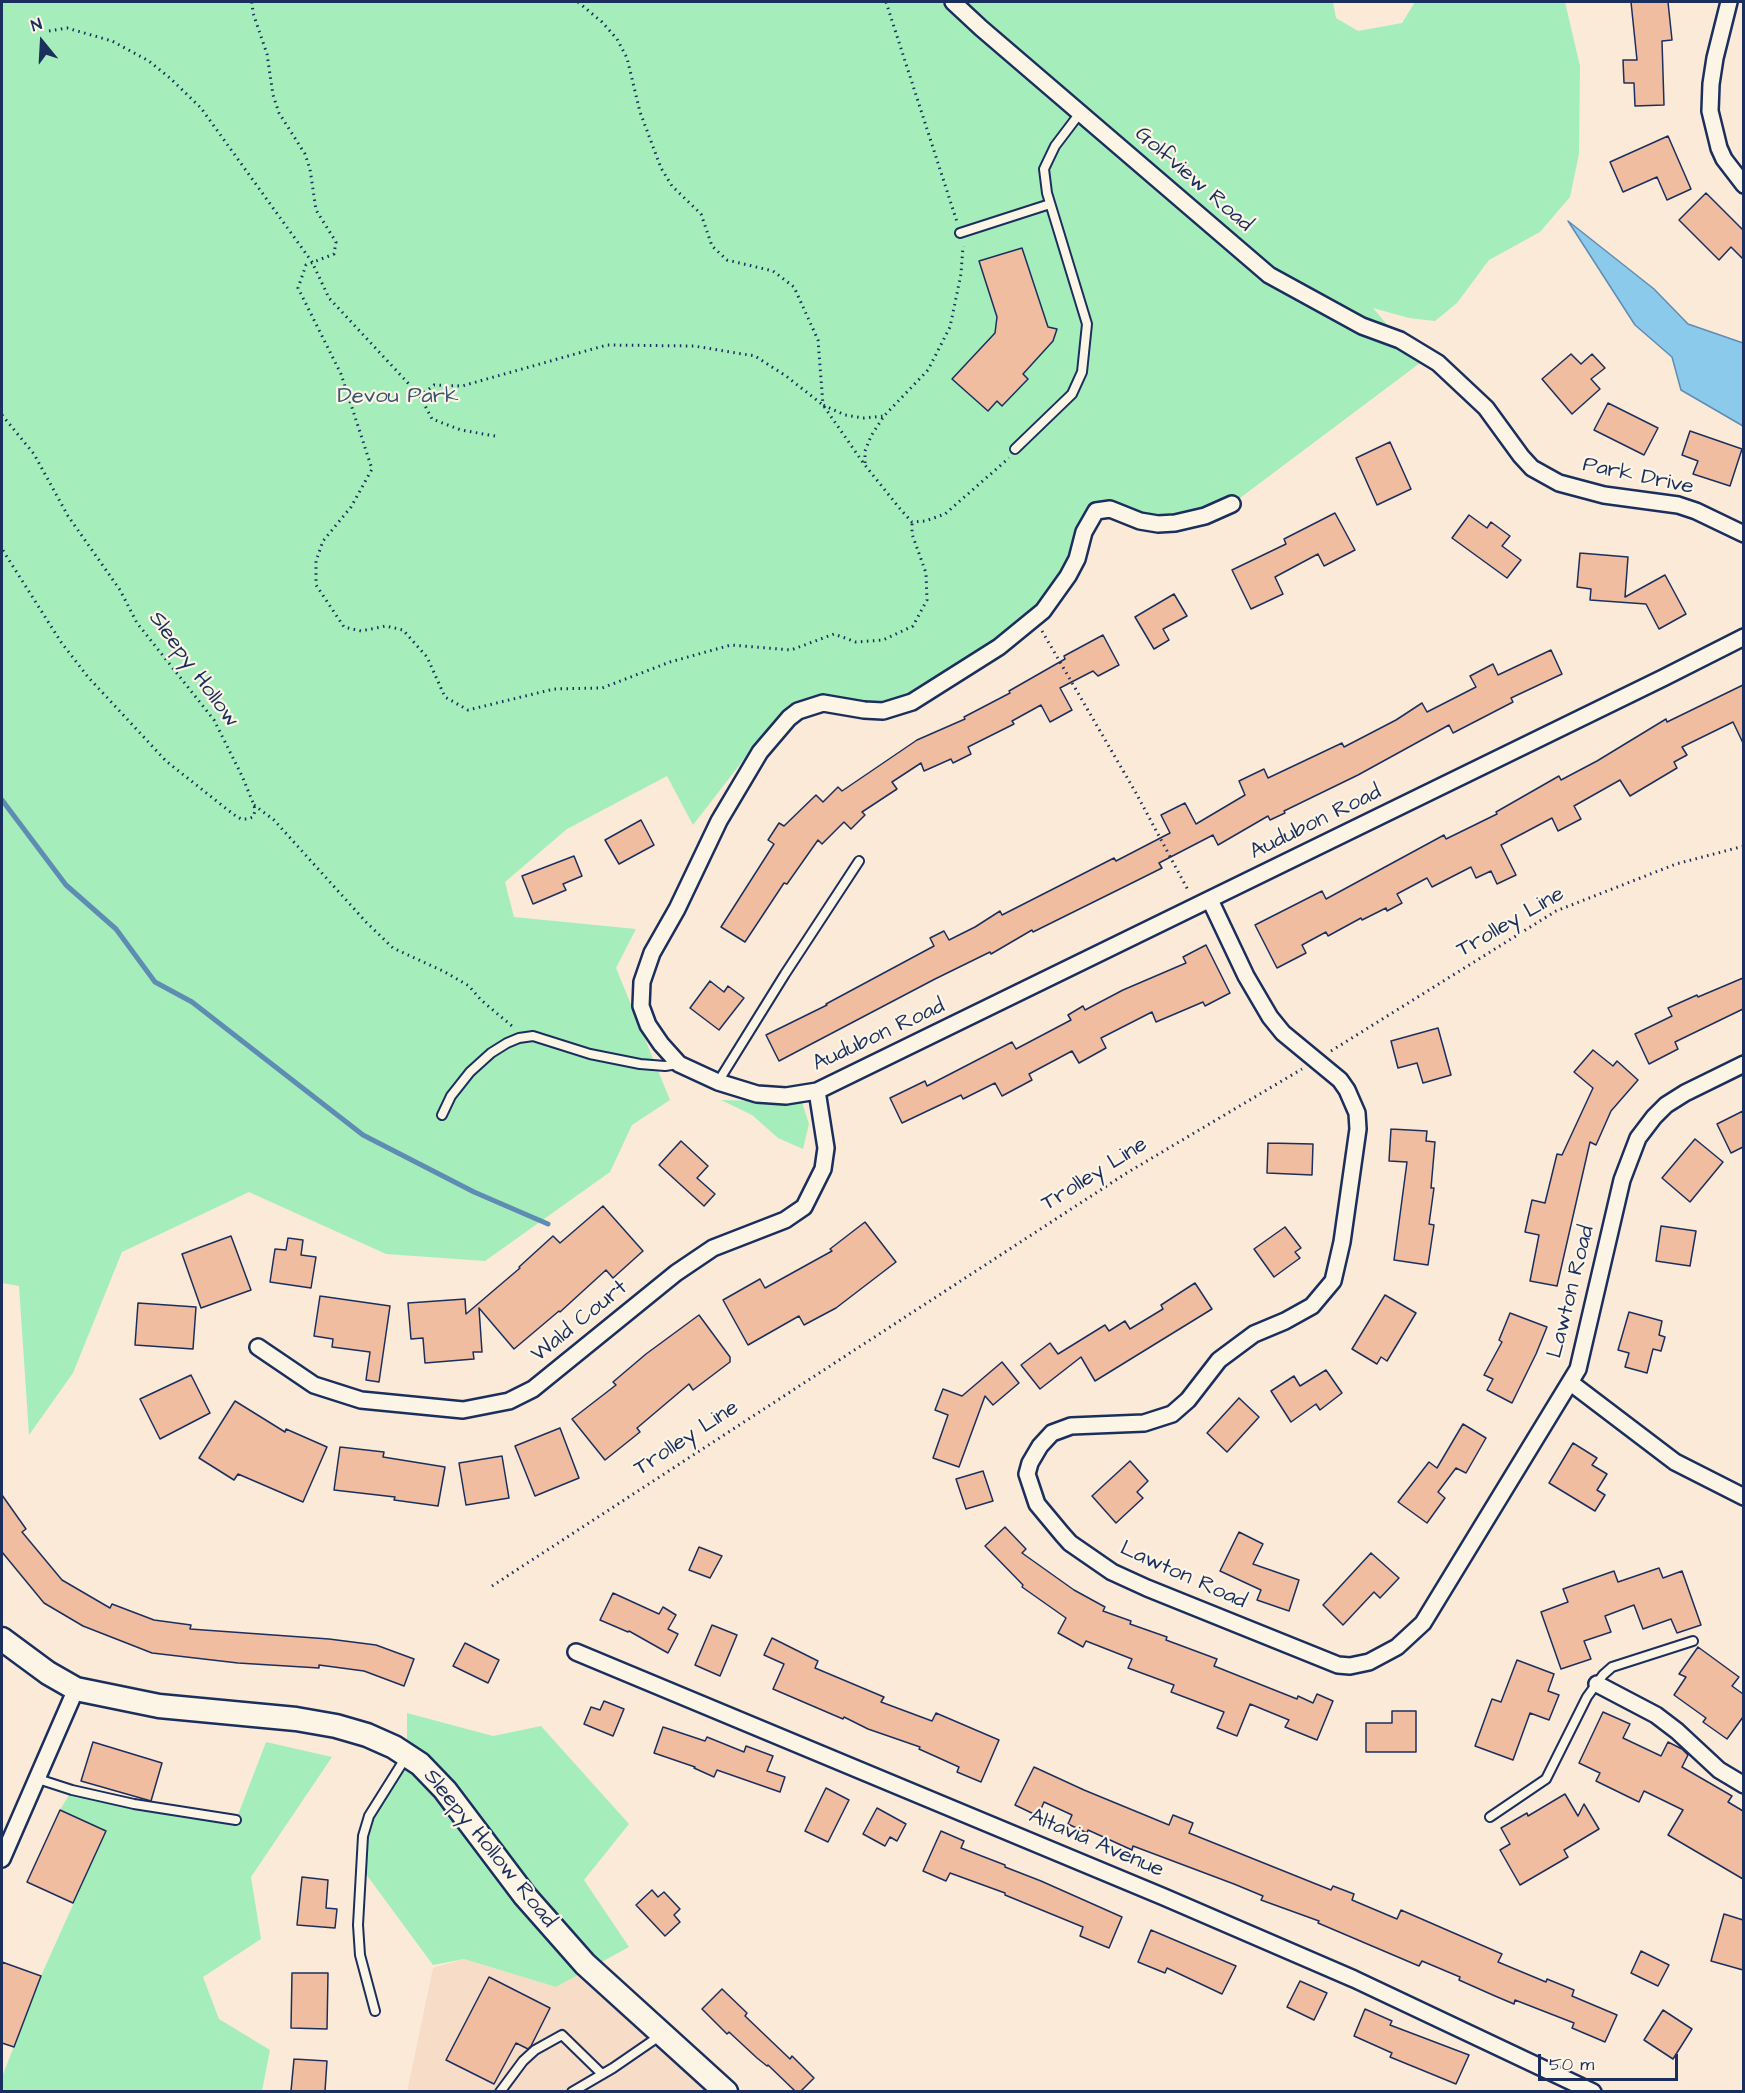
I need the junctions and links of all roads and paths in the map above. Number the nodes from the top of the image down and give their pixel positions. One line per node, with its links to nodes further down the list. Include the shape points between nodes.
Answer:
1 (252, 2): 11 (path, via 279,113 305,154 316,210 336,242 334,254)
2 (578, 2): 14 (path, via 602,22 627,58 640,112 661,168 672,186 700,214 712,246 727,260 773,271 794,287 818,340)
3 (886, 2): 10 (path)
4 (953, 2): 7 (street, Golfview Road)
5 (1730, 2): 8 (street, via 1715,58 1710,111 1719,148)
6 (49, 31): 11 (path, via 67,28 112,41 171,79 201,108)
7 (1080, 113): 9 (lane, via 1054,146 1044,169); 12 (street, Golfview Road, via 1269,275)
8 (1743, 185)
9 (1050, 204): 10 (lane); 18 (lane, via 1087,324 1082,372 1072,394)
10 (960, 233): 16 (path, via 962,274 950,327 928,370)
11 (312, 262): 13 (path, via 329,298); 21 (path, via 306,265 298,288 341,374 372,469 351,507 323,541 316,561 316,585 344,627 361,631 386,626 403,630 427,657 445,697 468,710 554,689 602,688 670,662 731,645 791,650 834,634 856,642 883,640 913,626 927,600 926,573 912,534)
12 (1428, 357): 22 (street, Park Drive, via 1486,408 1532,468 1559,483 1604,495 1678,504)
13 (420, 396): 14 (path, via 434,385 462,387 607,345 694,346 755,356); 17 (path, via 432,419 461,430)
14 (823, 405): 16 (path, via 845,415); 19 (path)
15 (2, 415): 26 (path, Sleepy Hollow, via 34,454 68,516 120,590 138,623 214,720)
16 (884, 416): 19 (path, via 871,436)
17 (495, 436)
18 (1015, 449): 21 (path, via 1010,458 945,514)
19 (864, 464): 21 (path)
20 (1232, 504): 24 (street, Audubon Road, via 1205,516 1158,524 1110,509 1096,511 1068,576)
21 (912, 522)
22 (1743, 534)
23 (2, 549): 26 (path, via 88,677 166,761 241,819 253,816)
24 (1034, 618): 29 (path); 32 (street, Audubon Road, via 999,647 912,702 883,711 823,703 789,718 760,752 719,821 652,953 642,982 641,1006 648,1025)
25 (1743, 637): 29 (street, Audubon Road)
26 (254, 805): 30 (path, via 274,820 393,948 469,986 510,1026)
27 (1743, 846): 31 (path, Trolley Line, via 1676,864 1556,911)
28 (859, 861): 34 (lane)
29 (1203, 903): 31 (street, Lawton Road, via 1270,1017); 35 (street, Audubon Road)
30 (533, 1036): 32 (lane, via 640,1064); 36 (lane, via 507,1043 470,1071)
31 (1316, 1060): 38 (street, Lawton Road, via 1340,1080 1357,1113 1342,1242 1333,1281 1312,1306 1254,1334 1219,1360 1172,1414 1144,1423 1071,1426 1052,1433 1030,1462 1028,1474 1037,1504 1070,1543 1112,1572 1326,1662 1350,1666 1369,1662 1397,1647 1423,1623); 40 (path, Trolley Line, via 1125,1174)
32 (679, 1064): 34 (street, Audubon Road)
33 (1743, 1064): 38 (street, Lawton Road, via 1666,1105 1638,1138 1622,1180 1578,1369)
34 (718, 1082): 35 (street, Audubon Road, via 758,1094 786,1096)
35 (817, 1091): 37 (street, Wald Court, via 826,1148 824,1169 804,1207 785,1220 713,1248 676,1273 533,1389 509,1401 463,1410 361,1400 314,1385)
36 (442, 1115)
37 (258, 1347)
38 (1571, 1383): 39 (street, via 1675,1462)
39 (1743, 1497)
40 (492, 1586)
41 (2, 1639): 45 (main road, Sleepy Hollow Road)
42 (1693, 1641): 44 (lane, via 1612,1666)
43 (576, 1652): 59 (street, Altavia Avenue, via 1354,1978)
44 (1597, 1684): 48 (street, via 1656,1715 1719,1770); 49 (lane, via 1546,1779)
45 (76, 1689): 46 (main road, Sleepy Hollow Road, via 159,1706 336,1726 367,1735); 47 (street)
46 (407, 1756): 52 (lane, via 369,1816 363,1836 357,1926 360,1955); 53 (main road, Sleepy Hollow Road, via 445,1790 561,1938)
47 (38, 1779): 50 (lane, via 134,1804); 51 (street)
48 (1743, 1785)
49 (1490, 1817)
50 (236, 1820)
51 (2, 1859)
52 (375, 2012)
53 (663, 2034): 54 (lane); 55 (main road, Sleepy Hollow Road)
54 (602, 2074): 56 (lane, via 562,2035 535,2050); 57 (lane)
55 (710, 2084): 58 (main road, Sleepy Hollow Road)
56 (500, 2091)
57 (572, 2091)
58 (726, 2091)
59 (1593, 2091)

